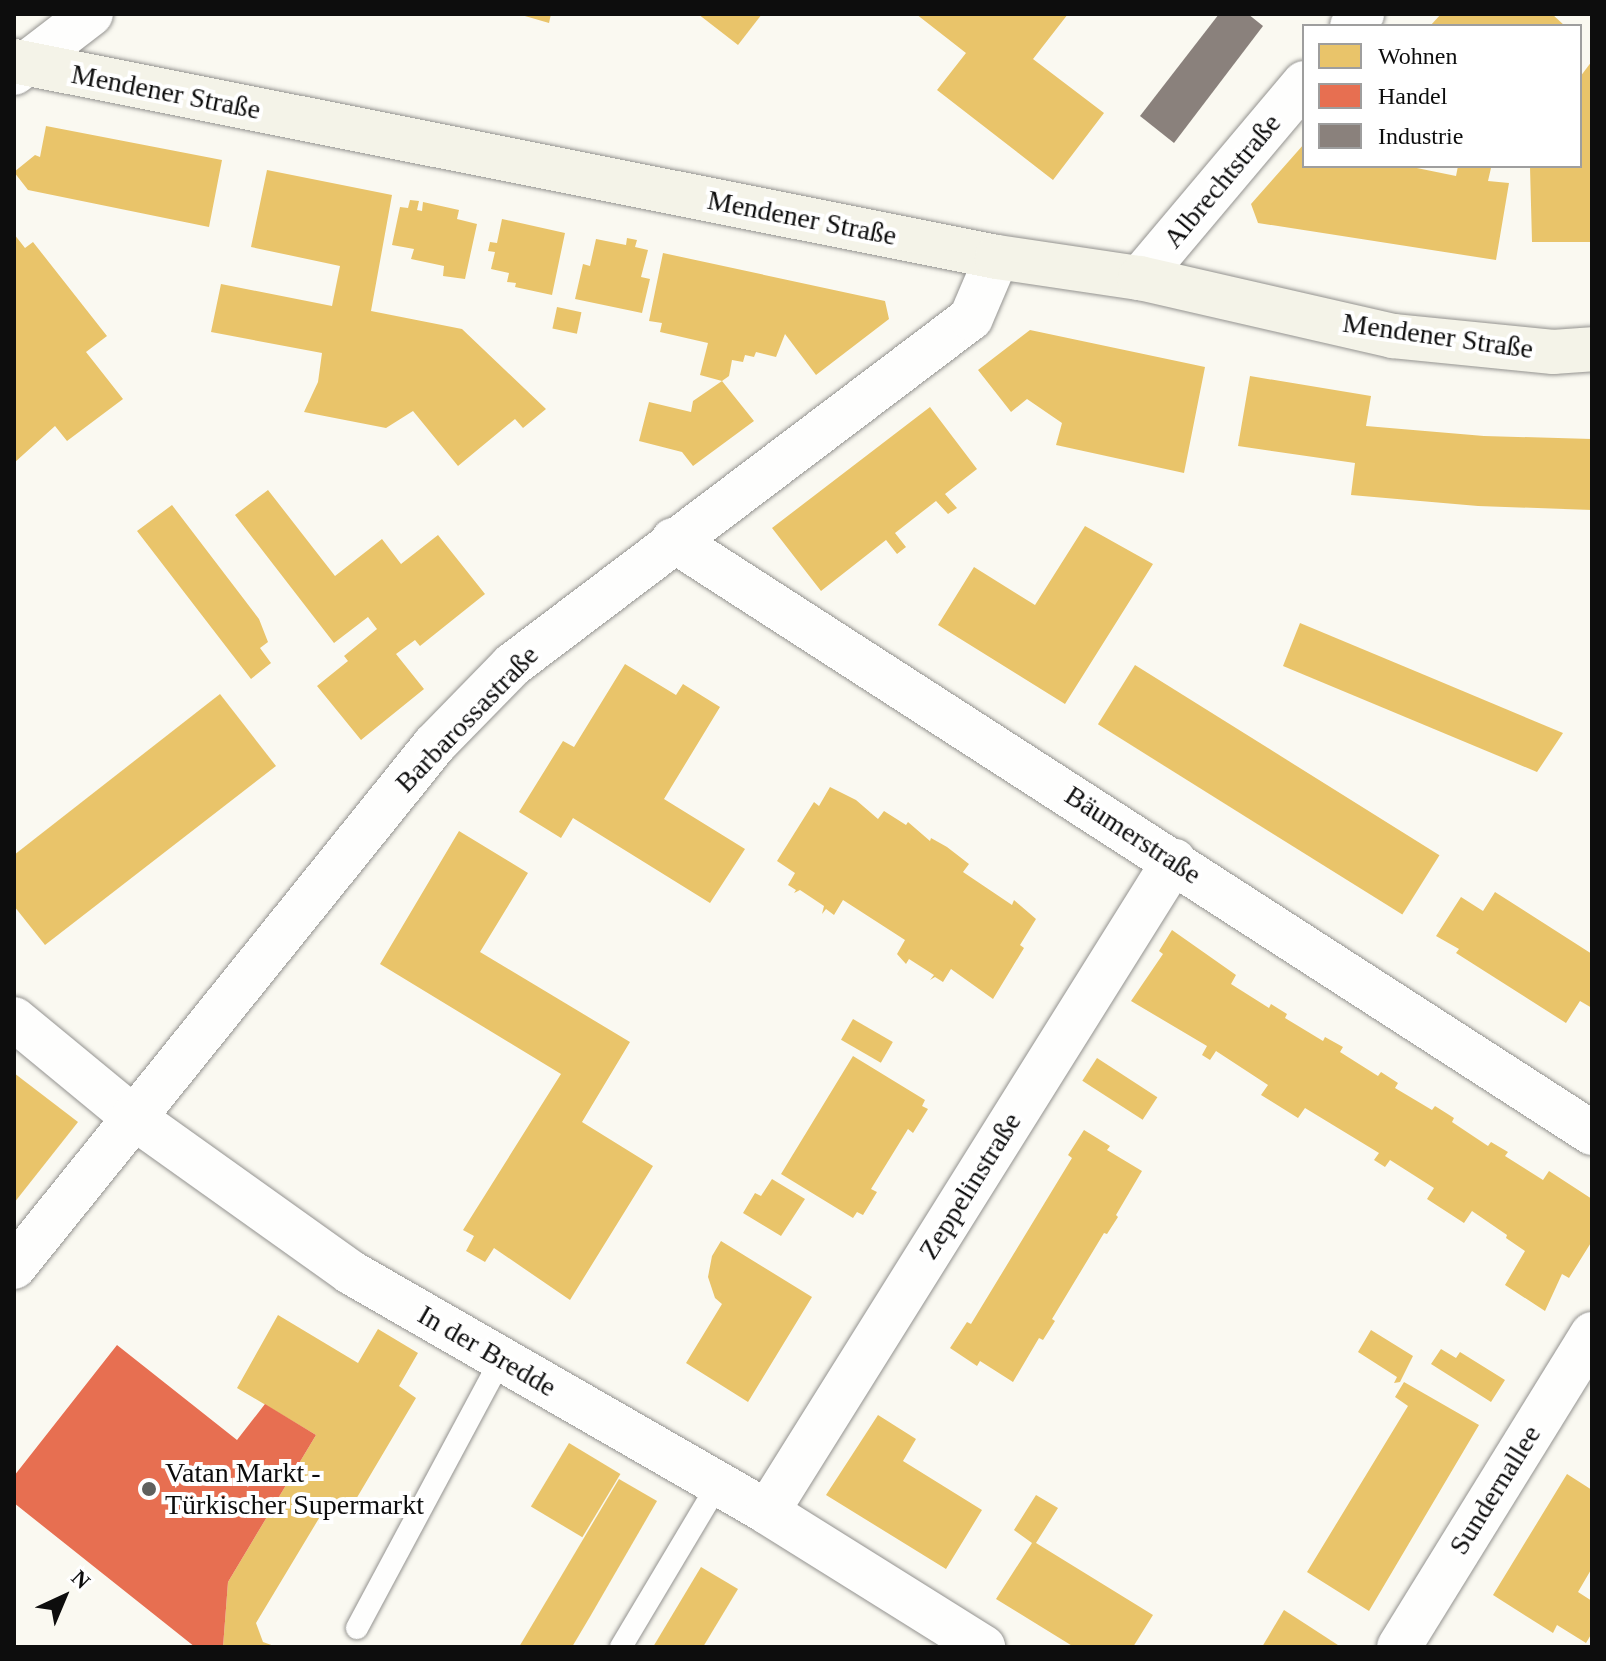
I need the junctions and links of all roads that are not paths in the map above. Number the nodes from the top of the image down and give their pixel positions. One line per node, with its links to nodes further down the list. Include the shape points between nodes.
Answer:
1 (91, 14): 2 (street)
2 (18, 66): 4 (main road, Mendener Straße)
3 (1302, 85): 5 (street, Albrechtstraße)
4 (997, 257): 5 (main road, Mendener Straße); 7 (street, Barbarossastraße, via 971,318)
5 (1140, 278): 6 (main road, Mendener Straße, via 1393,336 1553,352)
6 (1592, 349)
7 (673, 540): 8 (street, Bäumerstraße); 10 (street, Barbarossastraße, via 512,665 435,744)
8 (1174, 861): 11 (street, Bäumerstraße); 16 (street, Zeppelinstraße)
9 (14, 1019): 10 (street, In der Bredde)
10 (133, 1117): 12 (street, Barbarossastraße); 14 (street, In der Bredde, via 350,1272)
11 (1592, 1133)
12 (14, 1267)
13 (1592, 1334): 20 (street, Sundernallee)
14 (501, 1359): 15 (street, In der Bredde); 17 (lane)
15 (718, 1484): 16 (street, In der Bredde); 18 (lane)
16 (767, 1512): 19 (street, In der Bredde)
17 (357, 1628)
18 (621, 1647)
19 (983, 1647)
20 (1399, 1647)

